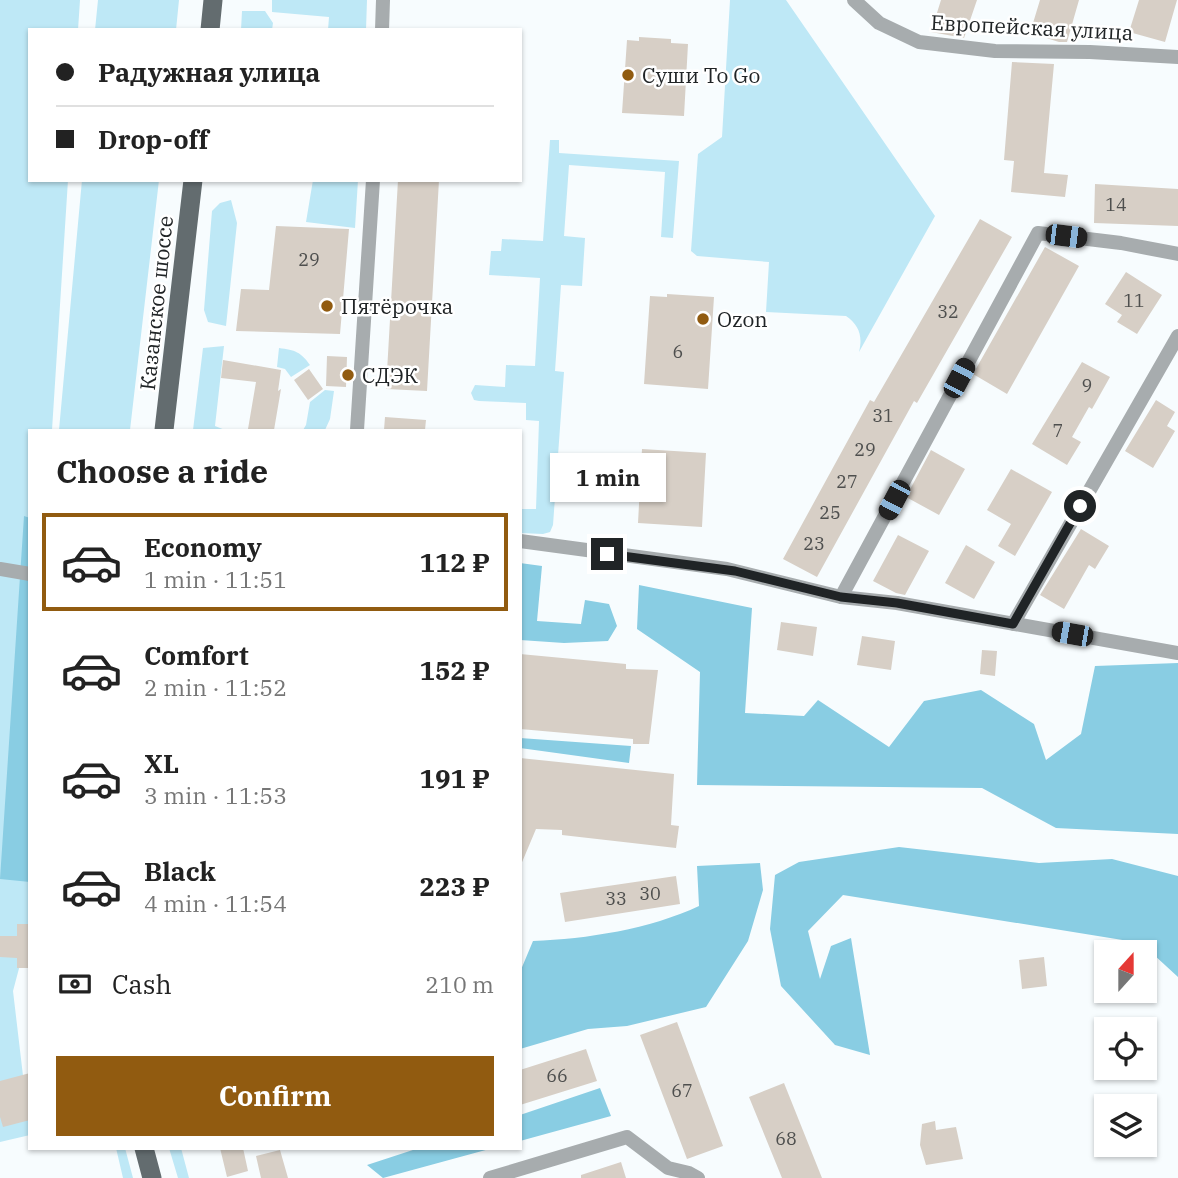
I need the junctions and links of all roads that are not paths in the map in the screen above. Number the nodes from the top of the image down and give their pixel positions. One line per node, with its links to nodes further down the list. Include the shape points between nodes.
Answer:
1 (213, 0): 4 (main road)
2 (383, 0): 5 (street)
3 (854, 0): 6 (street, Европейская улица, via 879,23 919,42 995,51)
4 (210, 28)
5 (382, 28)
6 (1178, 57)
7 (193, 182): 11 (main road, Казанское шоссе)
8 (373, 182): 12 (street)
9 (1178, 254): 16 (street, via 1038,233)
10 (1178, 336): 17 (street)
11 (164, 429)
12 (357, 429)
13 (522, 541): 16 (street, via 735,571)
14 (0, 569): 15 (street)
15 (28, 574)
16 (841, 597): 17 (street)
17 (1013, 624): 18 (street)
18 (1178, 653)
19 (145, 1150): 20 (main road)
20 (152, 1178)
21 (490, 1178): 22 (street, via 626,1137 668,1168)
22 (698, 1178)

